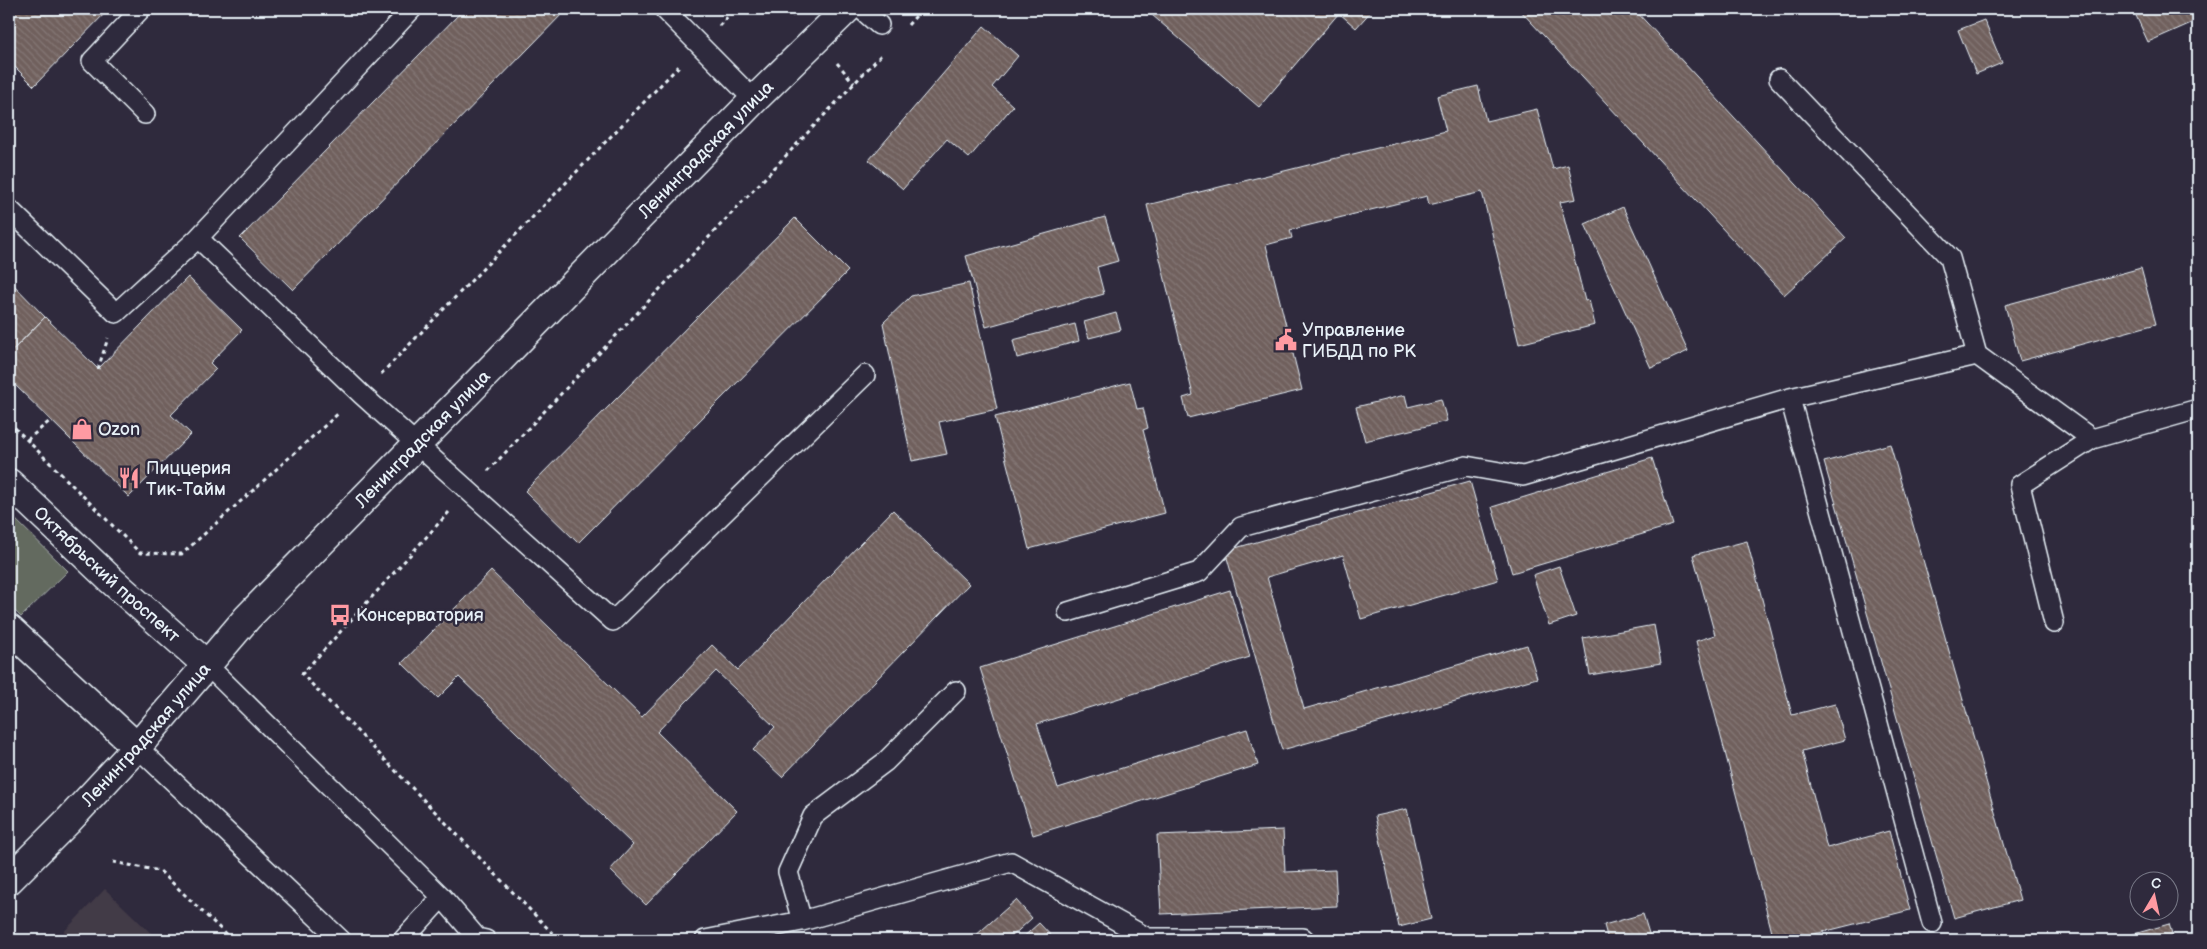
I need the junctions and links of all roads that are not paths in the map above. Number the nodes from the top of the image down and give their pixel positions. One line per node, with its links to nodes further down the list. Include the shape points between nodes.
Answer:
1 (141, 9): 9 (lane, via 92,61)
2 (412, 9): 11 (lane)
3 (664, 9): 8 (lane)
4 (847, 9): 8 (main road, Ленинградская улица)
5 (861, 9): 6 (lane)
6 (879, 25)
7 (1779, 79): 12 (lane, via 1950,258)
8 (754, 100): 17 (main road, Ленинградская улица)
9 (145, 114)
10 (9, 209): 11 (lane, via 116,313)
11 (198, 238): 17 (lane)
12 (1978, 355): 14 (lane); 16 (lane)
13 (865, 375): 17 (lane, via 613,621)
14 (1790, 398): 19 (lane, via 1523,476 1466,466 1241,527 1199,572); 28 (lane)
15 (2198, 409): 16 (lane)
16 (2092, 439): 20 (lane, via 2020,485)
17 (418, 444): 22 (main road, Ленинградская улица, via 247,618)
18 (9, 483): 22 (main road, Октябрьский проспект)
19 (1068, 612)
20 (2054, 623)
21 (9, 629): 24 (main road)
22 (207, 665): 24 (main road, Ленинградская улица); 26 (lane)
23 (956, 690): 27 (lane, via 885,762 814,816 788,872)
24 (137, 747): 25 (main road, Ленинградская улица); 29 (lane)
25 (9, 880)
26 (442, 897): 30 (lane); 31 (lane, via 477,938)
27 (802, 920): 32 (lane); 33 (lane, via 1011,862 1148,938)
28 (1932, 923)
29 (341, 940)
30 (403, 940)
31 (486, 940)
32 (705, 940)
33 (1305, 940)

